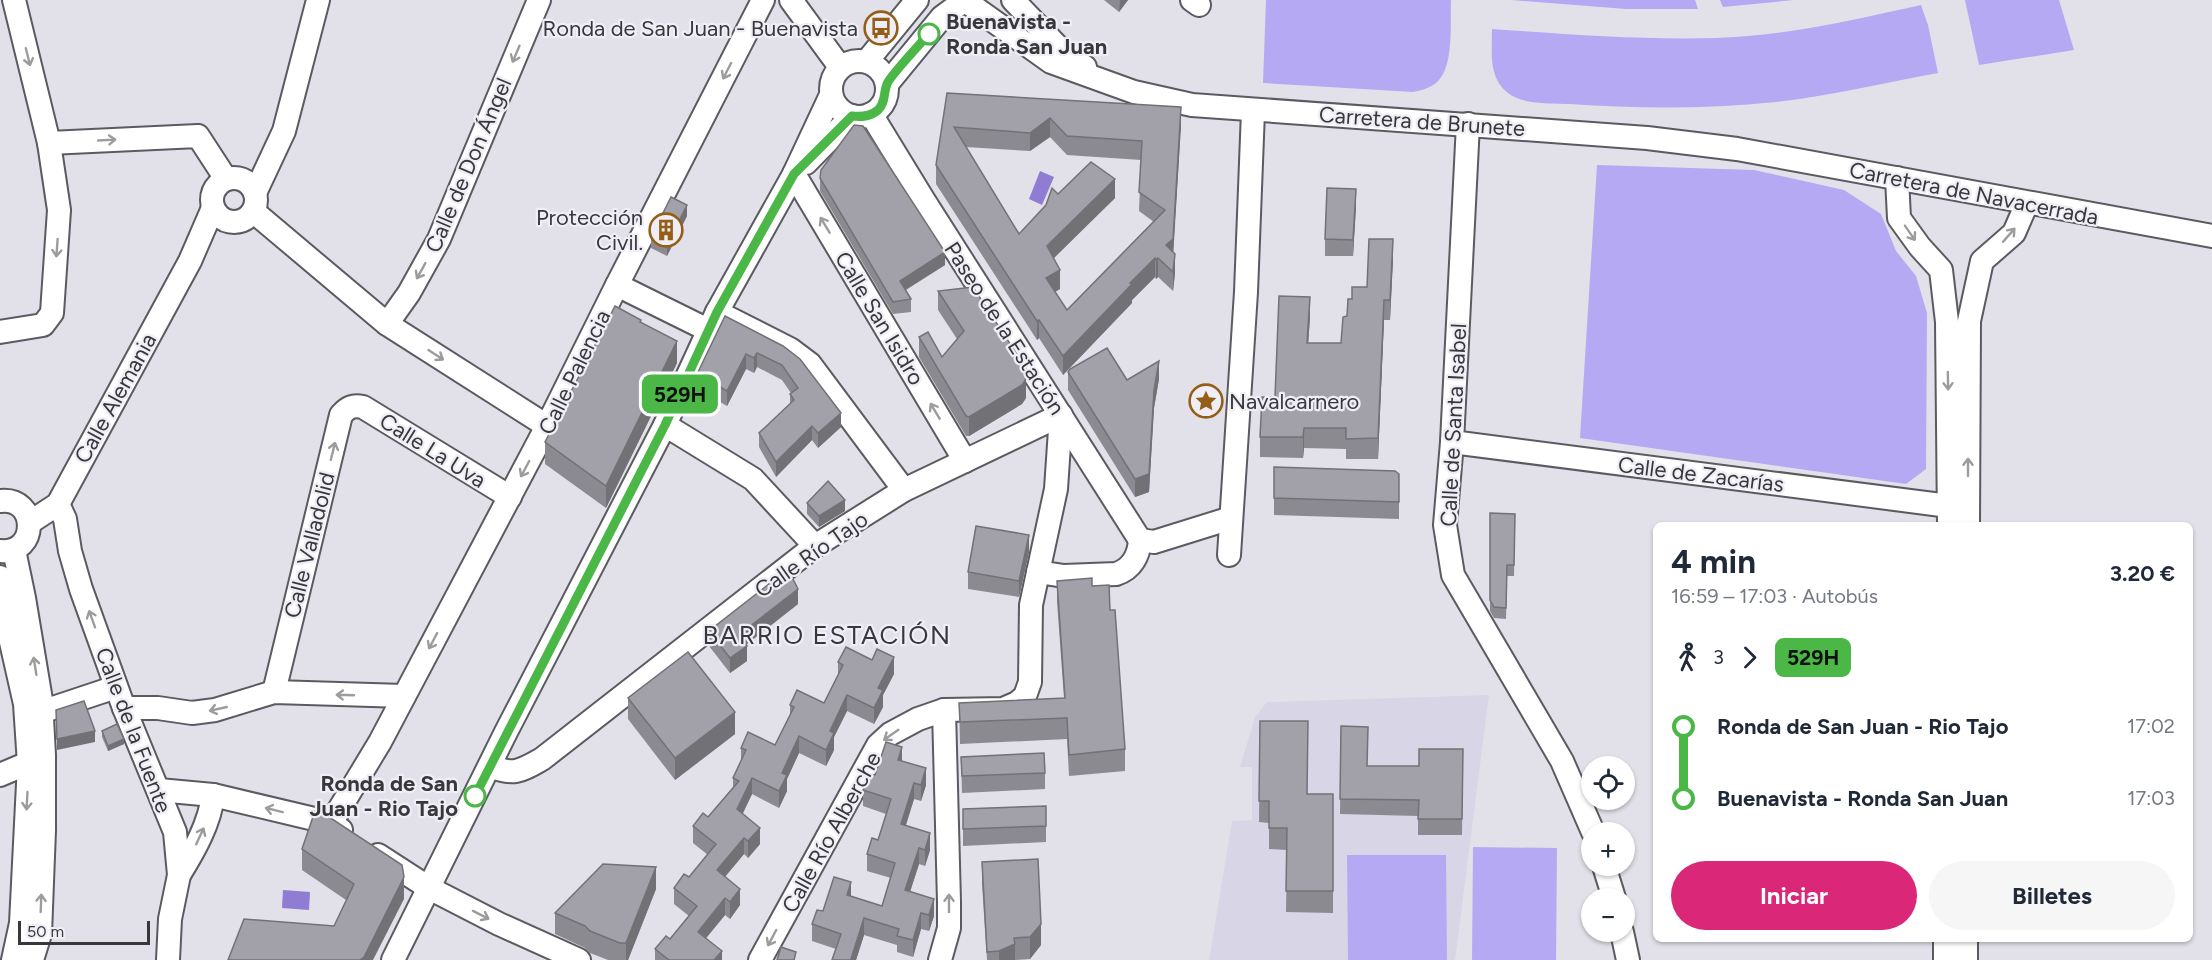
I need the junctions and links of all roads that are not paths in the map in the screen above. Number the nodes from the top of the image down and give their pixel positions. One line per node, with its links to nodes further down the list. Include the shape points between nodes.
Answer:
1 (14, 0): 18 (street, one-way to 18)
2 (318, 0): 17 (street, Calle Alemania)
3 (539, 0): 30 (street, Calle de Don Ángel, one-way to 30, via 439,238)
4 (763, 0): 28 (street, Calle Palencia, one-way to 28)
5 (791, 0): 10 (street)
6 (1013, 0): 12 (street, Carretera de Brunete, via 1062,51)
7 (915, 1): 9 (street)
8 (962, 3): 11 (street, via 942,17); 12 (street, Carretera de Brunete, via 1051,62)
9 (867, 61): 10 (street, via 856,60); 11 (street, via 876,66)
10 (840, 68): 13 (street, via 831,84)
11 (887, 84): 15 (street, via 886,97 879,109)
12 (1109, 84): 14 (street, Carretera de Brunete, via 1192,105)
13 (831, 95): 15 (street, via 841,111); 20 (street)
14 (1244, 110): 16 (street, Carretera de Brunete); 43 (street, via 1246,292)
15 (861, 115): 20 (street); 33 (street, Paseo de la Estación)
16 (1468, 124): 19 (street, Carretera de Brunete); 36 (street, Calle de Santa Isabel)
17 (284, 131): 22 (street); 25 (street, Calle Alemania)
18 (49, 143): 22 (street, one-way to 22, via 198,136); 31 (street, one-way to 31, via 59,210 52,313 43,325)
19 (1737, 149): 21 (street, Carretera de Navacerrada)
20 (794, 174): 29 (street); 37 (street, Calle San Isidro, one-way to 20)
21 (1897, 178): 23 (street, Carretera de Navacerrada); 42 (street, one-way to 42, via 1899,218 1941,270 1947,322)
22 (230, 179): 24 (street, via 217,186); 25 (street, via 248,183)
23 (2027, 203): 26 (street, Carretera de Navacerrada); 44 (street, one-way to 23, via 1969,321 1982,261 2014,233)
24 (213, 208): 25 (street, via 221,219); 27 (street, Calle Alemania)
25 (248, 209): 27 (street, Calle Alemania); 30 (street)
26 (2212, 236)
27 (189, 261): 41 (street, Calle Alemania)
28 (617, 285): 29 (street); 35 (street, Calle Palencia)
29 (713, 321): 34 (street); 38 (street, via 790,349 810,364)
30 (387, 324): 35 (street, one-way to 35)
31 (0, 332)
32 (355, 405): 39 (street, Calle La Uva); 53 (street, Calle Valladolid, one-way to 32, via 341,415)
33 (1061, 415): 37 (street, Calle Río Tajo); 46 (street, Paseo de la Estación); 50 (street, Calle Río Alberche, via 1056,489)
34 (665, 425): 47 (street, via 753,479); 59 (street)
35 (548, 426): 39 (street, Calle Palencia, one-way to 39)
36 (1452, 442): 42 (street, Calle de Zacarías); 63 (street, Calle de Santa Isabel, via 1444,525 1453,574 1562,761)
37 (965, 461): 38 (street, Calle Río Tajo)
38 (904, 490): 47 (street, Calle Río Tajo)
39 (510, 497): 54 (street, Calle Palencia, one-way to 54)
40 (0, 501): 45 (street, via 21,508)
41 (58, 504): 45 (street, Calle Alemania); 52 (street, Calle de la Fuente, one-way to 41, via 81,589)
42 (1949, 516)
43 (1231, 518): 46 (street, via 1154,542); 49 (street)
44 (1968, 522)
45 (29, 523): 48 (street, via 25,540)
46 (1140, 540): 50 (street, via 1135,560 1124,572 1064,576)
47 (815, 546): 59 (street, Calle Río Tajo, via 542,759 522,770 505,772)
48 (7, 551): 57 (street, one-way to 48, via 26,609)
49 (1229, 555)
50 (1038, 572): 56 (street, Calle Río Alberche, via 1031,605 1030,682 1025,696 1003,708)
51 (0, 577): 58 (street)
52 (116, 687): 55 (street, Calle de la Fuente); 57 (street)
53 (274, 692): 54 (street, one-way to 53); 55 (street, one-way to 55, via 192,713)
54 (404, 696): 64 (street, Calle Palencia)
55 (124, 708): 61 (street, Calle de la Fuente)
56 (944, 710): 75 (street, Calle Río Alberche, one-way to 75, via 918,719 878,745); 76 (street, one-way to 56, via 949,928)
57 (41, 712): 58 (street)
58 (36, 760): 60 (street); 70 (street, one-way to 70, via 21,923); 71 (street, one-way to 58, via 40,934 44,830)
59 (490, 766): 66 (street)
60 (0, 775)
61 (159, 790): 62 (street); 65 (street, Calle de la Fuente, via 175,832)
62 (213, 795): 64 (street, one-way to 62); 65 (street, one-way to 62, via 211,811)
63 (1589, 822)
64 (331, 824): 66 (street)
65 (179, 875): 72 (street, Calle de la Fuente, via 170,919)
66 (429, 888): 73 (street); 74 (street, one-way to 74)
67 (1624, 942): 77 (street)
68 (1945, 942): 78 (street)
69 (1966, 942): 79 (street)
70 (12, 960)
71 (32, 960)
72 (168, 960)
73 (393, 960)
74 (579, 960)
75 (760, 960)
76 (940, 960)
77 (1628, 960)
78 (1945, 960)
79 (1966, 960)

